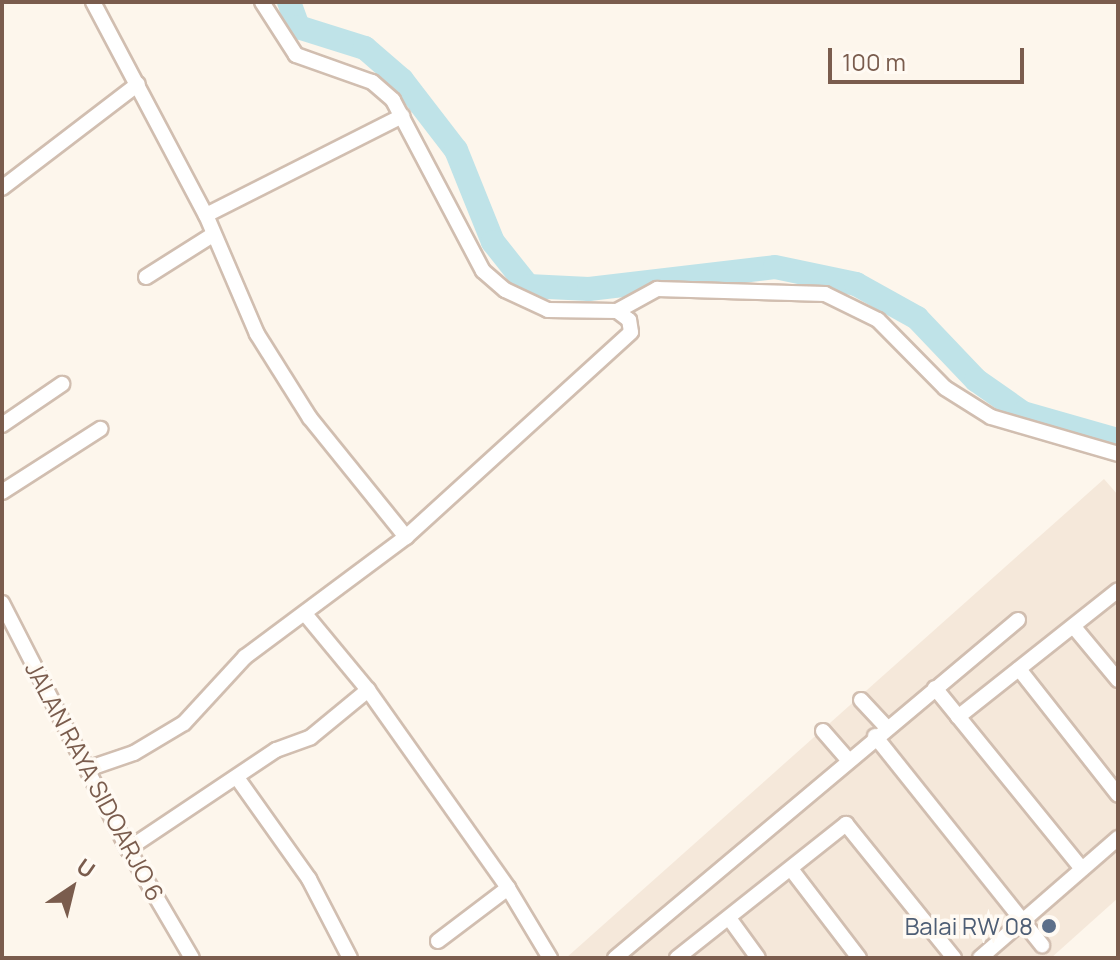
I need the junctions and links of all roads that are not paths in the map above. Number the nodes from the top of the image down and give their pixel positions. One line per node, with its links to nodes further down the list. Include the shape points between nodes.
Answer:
1 (93, 2): 3 (street)
2 (262, 2): 4 (street, via 296,55 372,82)
3 (138, 84): 5 (street); 6 (street)
4 (402, 116): 6 (street); 9 (street, via 483,271 505,290 548,310)
5 (2, 188)
6 (206, 215): 7 (street)
7 (214, 234): 8 (street); 15 (street, via 257,334 287,385)
8 (146, 277)
9 (626, 319): 13 (street, via 657,289 825,294 878,320 945,388 991,417); 15 (street, via 627,337)
10 (62, 384): 11 (street)
11 (2, 425)
12 (100, 429): 14 (street)
13 (1118, 454)
14 (2, 492)
15 (400, 531): 18 (street)
16 (1118, 590): 20 (street)
17 (2, 603): 30 (street, JALAN RAYA SIDOARJO 6)
18 (306, 615): 24 (street); 30 (street, via 245,657 184,723 134,753)
19 (1018, 620): 23 (street)
20 (1074, 627): 21 (street); 22 (street)
21 (1019, 669): 26 (street); 32 (street)
22 (1118, 680)
23 (935, 688): 26 (street); 28 (street)
24 (368, 690): 31 (street, via 311,737 276,750); 37 (street)
25 (861, 700): 28 (street)
26 (958, 717): 36 (street)
27 (823, 731): 29 (street)
28 (881, 732): 29 (street); 39 (street)
29 (847, 759): 45 (street)
30 (90, 768): 34 (street, JALAN RAYA SIDOARJO 6)
31 (238, 779): 34 (street); 43 (street, via 309,879)
32 (1118, 795)
33 (1118, 838): 36 (street)
34 (128, 849): 42 (street, JALAN RAYA SIDOARJO 6)
35 (791, 869): 38 (street); 48 (street); 49 (street, via 842,825 850,825)
36 (1082, 869): 39 (street)
37 (508, 888): 40 (street); 44 (street)
38 (729, 918): 46 (street); 47 (street)
39 (1022, 919): 41 (street); 50 (street)
40 (438, 941)
41 (1042, 945)
42 (192, 958)
43 (350, 958)
44 (550, 958)
45 (615, 958)
46 (677, 958)
47 (758, 958)
48 (859, 958)
49 (954, 958)
50 (980, 958)

